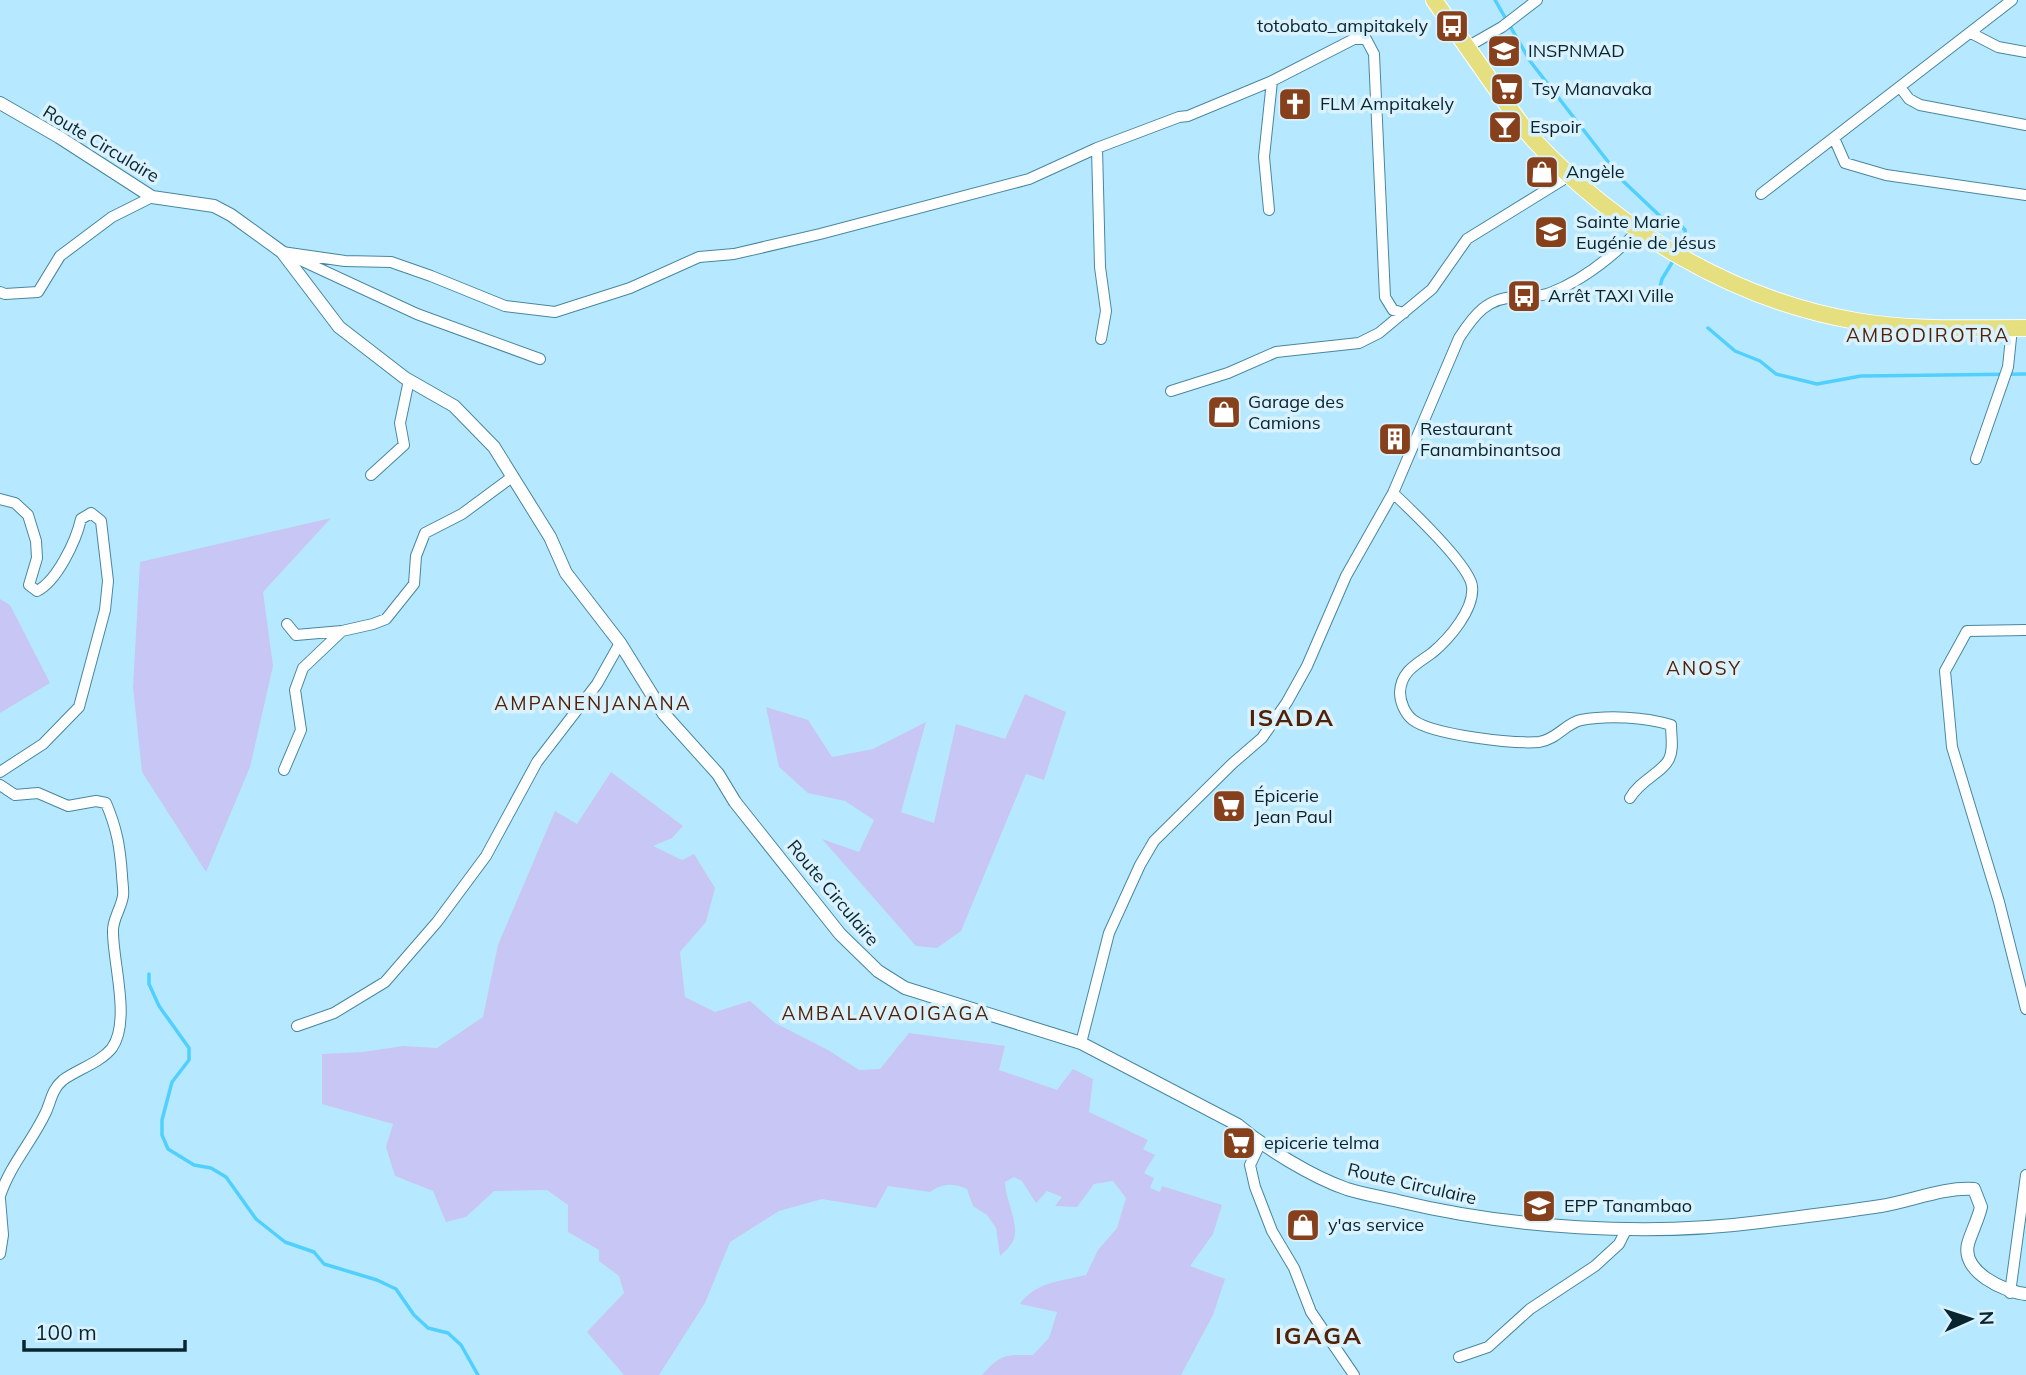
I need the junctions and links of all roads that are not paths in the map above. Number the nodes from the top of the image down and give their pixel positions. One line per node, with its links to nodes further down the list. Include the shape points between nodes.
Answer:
1 (1434, 0): 5 (main road)
2 (1537, 0): 5 (street)
3 (2012, 0): 4 (street)
4 (1971, 33): 6 (street, via 1998,47); 8 (street)
5 (1467, 47): 13 (main road, via 1531,136)
6 (2026, 51)
7 (1272, 81): 12 (street); 17 (street, via 1264,156); 21 (street, via 1354,39 1366,39 1374,54 1385,297 1393,310)
8 (1900, 87): 10 (street, via 1920,105); 11 (street)
9 (0, 103): 16 (street, Route Circulaire)
10 (2026, 124)
11 (1834, 138): 14 (street); 15 (street, via 1844,163 1886,176)
12 (1097, 148): 19 (street, via 1029,178 952,201 734,254 699,257 630,288 555,312 505,306 391,262); 23 (street, via 1100,267 1106,311)
13 (1569, 176): 18 (main road); 21 (street, via 1467,239 1432,289)
14 (1761, 194)
15 (2026, 195)
16 (152, 197): 19 (street, Route Circulaire, via 214,206); 20 (street, via 112,217 60,256 37,292)
17 (1269, 211)
18 (1639, 230): 22 (main road, via 1729,282 1807,312 1906,327); 30 (street, via 1615,254 1559,289 1489,302 1474,316 1459,338)
19 (282, 252): 24 (street, via 417,314); 25 (street, Route Circulaire, via 339,327)
20 (0, 292)
21 (1404, 313): 26 (street, via 1359,343 1276,352)
22 (2019, 328): 27 (street)
23 (1101, 339)
24 (540, 359)
25 (410, 380): 28 (street, via 400,423 404,444); 29 (street, Route Circulaire, via 454,406 494,447)
26 (1171, 391)
27 (1976, 459)
28 (371, 475)
29 (512, 477): 34 (street, via 425,533 416,555 414,584 386,619); 35 (street, Route Circulaire, via 550,537 566,573)
30 (1393, 493): 39 (street, via 1438,539 1472,584 1471,602 1462,619 1434,651 1408,670 1400,702 1412,720 1469,737 1540,742 1578,720 1644,717 1671,725 1669,761); 42 (street, via 1346,576 1287,702 1262,738 1154,841 1109,933)
31 (0, 499): 37 (street, via 15,503 28,515 37,558 29,585 32,589 47,584 76,540 81,519 91,513 101,521 108,581 105,610 79,707 43,744)
32 (287, 624): 34 (street, via 296,635)
33 (2026, 630): 40 (street, via 1967,631 1945,671 1952,747)
34 (342, 631): 36 (street, via 303,668 295,690 301,730)
35 (620, 643): 41 (street, via 597,684 537,762 486,856 430,930 385,982 334,1013); 42 (street, Route Circulaire, via 664,714 718,775 840,934 878,971 905,988)
36 (284, 770)
37 (0, 772)
38 (0, 785): 45 (street, via 15,794 38,793 68,806 96,800 106,803 120,840 123,896 113,927 120,1010 112,1048 54,1090 46,1113 5,1180)
39 (1630, 798)
40 (2026, 1009)
41 (297, 1026)
42 (1081, 1043): 43 (street, Route Circulaire, via 1238,1125)
43 (1260, 1144): 46 (street, Route Circulaire, via 1347,1189 1437,1211); 51 (street, via 1250,1165 1272,1231 1294,1268 1311,1312)
44 (2026, 1175): 48 (street)
45 (0, 1198): 47 (street)
46 (1627, 1228): 48 (street, Route Circulaire, via 1717,1227 1974,1189 1981,1207 1967,1246 1969,1260 1979,1274); 50 (street, via 1619,1244 1595,1266 1530,1309 1488,1347)
47 (0, 1254)
48 (2010, 1293): 49 (street, Route Circulaire)
49 (2026, 1294)
50 (1459, 1356)
51 (1354, 1375)

